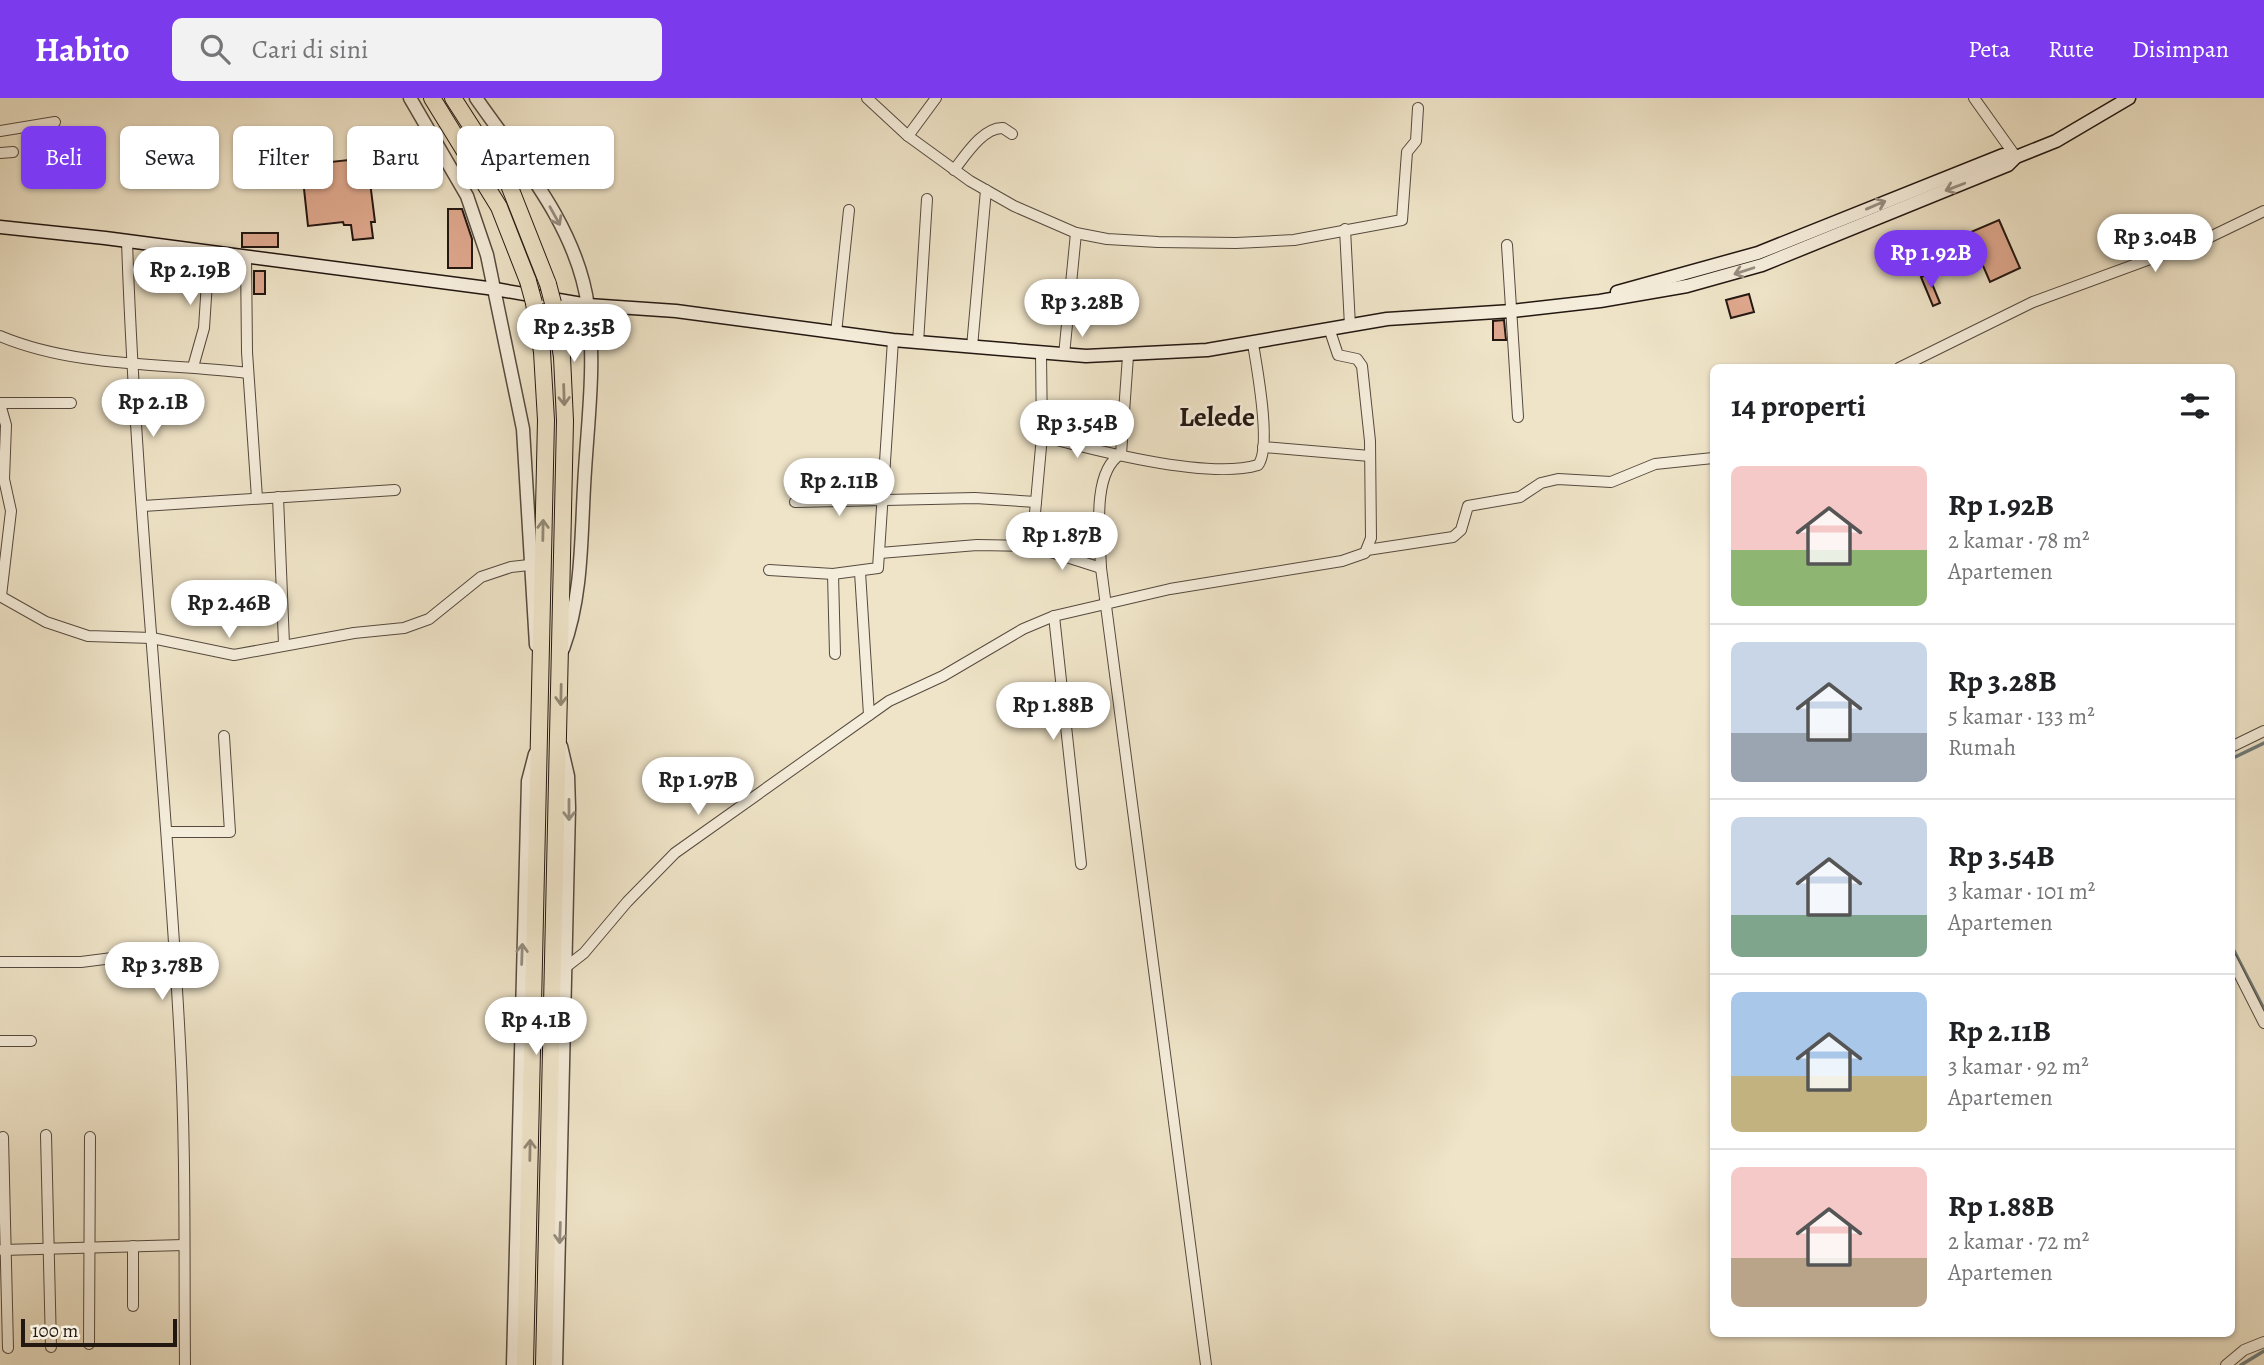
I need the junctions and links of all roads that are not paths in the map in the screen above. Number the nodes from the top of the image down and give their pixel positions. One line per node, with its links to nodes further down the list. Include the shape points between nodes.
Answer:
1 (410, 98): 29 (street, via 474,212)
2 (432, 98): 77 (highway, one-way to 2, bridge, via 546,392 541,336 528,281 499,206)
3 (453, 98): 75 (highway, one-way to 75, bridge, via 509,185 553,303 565,400)
4 (476, 98): 30 (street, one-way to 30, via 559,223)
5 (867, 98): 13 (street)
6 (936, 98): 13 (street)
7 (1974, 98): 16 (street)
8 (2129, 98): 16 (street, via 2075,131)
9 (1418, 108): 23 (street, via 1416,141 1407,152 1404,218)
10 (55, 122): 11 (street)
11 (0, 131)
12 (1012, 134): 17 (street, via 1003,128 993,130)
13 (908, 136): 17 (street)
14 (13, 152): 15 (street)
15 (0, 153)
16 (2016, 157): 31 (street, via 2003,156 1718,273 1639,285 1600,301)
17 (954, 170): 18 (street)
18 (986, 190): 24 (street); 39 (street)
19 (927, 199): 37 (street)
20 (849, 210): 34 (street)
21 (2264, 211): 44 (street, via 2210,237 2033,302)
22 (0, 227): 25 (street)
23 (1345, 229): 24 (street, via 1294,240 1236,243 1145,242); 32 (street)
24 (1076, 233): 41 (street)
25 (127, 240): 27 (street); 43 (street)
26 (1507, 246): 31 (street)
27 (209, 251): 28 (street); 45 (street, via 204,328)
28 (246, 256): 29 (street); 46 (street)
29 (495, 289): 30 (street); 65 (street, via 523,429)
30 (588, 305): 34 (street, via 676,311); 75 (street, via 590,401 579,574 576,608)
31 (1512, 311): 32 (street, via 1407,316); 49 (street)
32 (1350, 326): 33 (street)
33 (1330, 331): 38 (street); 53 (street, via 1338,355 1361,362)
34 (836, 333): 36 (street)
35 (0, 336): 43 (street, via 29,346)
36 (893, 340): 37 (street); 59 (street)
37 (918, 343): 39 (street)
38 (1253, 344): 42 (street); 51 (street)
39 (972, 347): 40 (street)
40 (1041, 354): 41 (street); 50 (street)
41 (1064, 355): 42 (street)
42 (1128, 356): 52 (street)
43 (131, 363): 45 (street); 61 (street)
44 (1907, 364)
45 (193, 367): 46 (street)
46 (248, 373): 57 (street)
47 (0, 403): 48 (street); 70 (street, via 6,425 4,479 11,511)
48 (71, 403)
49 (1518, 417)
50 (1042, 436): 52 (street); 60 (street)
51 (1263, 447): 52 (street, via 1260,464 1245,467 1206,467); 53 (street)
52 (1121, 454): 66 (street, via 1112,459 1104,478)
53 (1370, 456): 63 (street, via 1371,538)
54 (1710, 458): 63 (street, via 1655,464 1611,482 1550,481 1520,497 1468,506 1461,530 1453,537)
55 (395, 490): 56 (street)
56 (278, 497): 57 (street); 74 (street)
57 (257, 498): 61 (street)
58 (795, 502): 59 (street)
59 (883, 502): 60 (street, via 975,498); 64 (street)
60 (1036, 502): 62 (street)
61 (143, 506): 73 (street)
62 (1032, 546): 64 (street, via 977,545); 66 (street)
63 (1367, 550): 71 (street, via 1342,561 1182,587)
64 (880, 553): 68 (street, via 878,568)
65 (529, 565): 74 (street, via 481,577 429,619 404,628); 77 (street)
66 (1101, 568): 71 (street)
67 (769, 570): 69 (street)
68 (860, 572): 69 (street); 78 (street)
69 (833, 574): 76 (street)
70 (1, 596): 73 (street, via 67,631 102,638)
71 (1107, 605): 72 (street); 111 (street)
72 (1054, 616): 78 (street, via 906,691); 85 (street)
73 (152, 638): 74 (street, via 229,655); 84 (street)
74 (284, 644)
75 (561, 653): 81 (highway, one-way to 81)
76 (835, 654)
77 (540, 660): 82 (highway)
78 (869, 715): 89 (street, via 676,853)
79 (2264, 732): 83 (street)
80 (225, 736): 84 (street, via 230,832)
81 (560, 742): 89 (street, one-way to 89, via 569,808); 109 (highway)
82 (538, 745): 107 (street, one-way to 82, via 528,781); 108 (highway, one-way to 82)
83 (2235, 745)
84 (167, 832): 86 (street)
85 (1082, 864)
86 (175, 950): 87 (street, via 81,962); 96 (street, via 184,1117)
87 (0, 962)
88 (2235, 966): 90 (street)
89 (566, 967): 110 (street, one-way to 110)
90 (2264, 1023)
91 (0, 1041): 92 (street)
92 (31, 1041)
93 (46, 1135): 99 (street)
94 (2, 1136): 100 (street)
95 (90, 1137): 98 (street)
96 (184, 1245): 97 (street); 106 (street)
97 (133, 1246): 98 (street); 101 (street)
98 (89, 1247): 99 (street); 103 (street)
99 (49, 1248): 100 (street); 104 (street)
100 (3, 1250): 105 (street)
101 (133, 1306)
102 (2264, 1342): 112 (street, via 2244,1350)
103 (89, 1344)
104 (51, 1347)
105 (8, 1348)
106 (185, 1365)
107 (513, 1365)
108 (525, 1365)
109 (544, 1365)
110 (556, 1365)
111 (1206, 1365)
112 (2227, 1365)

